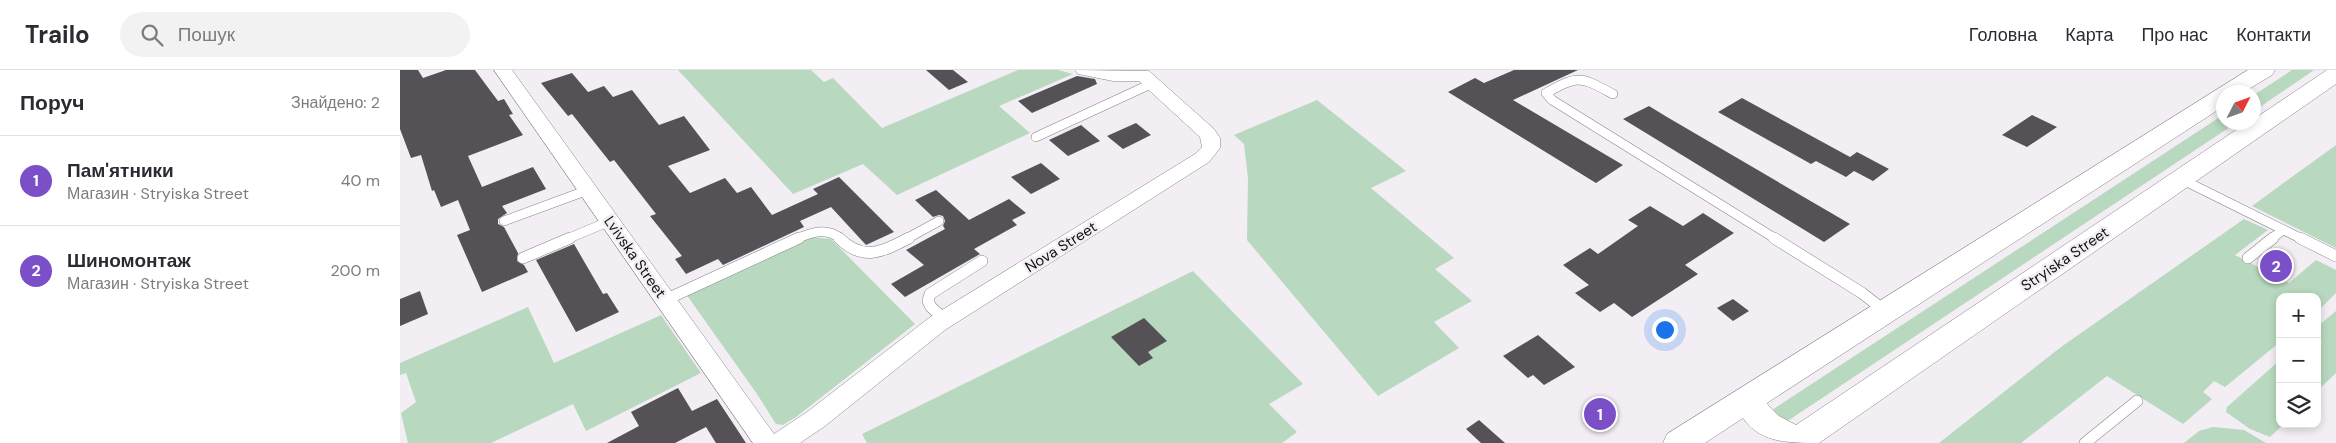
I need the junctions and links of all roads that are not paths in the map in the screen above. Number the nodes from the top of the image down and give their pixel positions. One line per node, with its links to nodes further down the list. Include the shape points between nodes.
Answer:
1 (503, 70): 11 (street, Lvivska Street)
2 (1084, 70): 5 (street, via 1108,76)
3 (2264, 70): 6 (main road)
4 (2336, 74): 10 (main road, Stryiska Street)
5 (1146, 76): 9 (lane); 22 (street, Nova Street, via 1207,133 1212,143 1207,153)
6 (2240, 85)
7 (1613, 94): 21 (lane, via 1582,78 1571,78 1546,93 1552,100 1862,293)
8 (2216, 101): 21 (main road)
9 (1036, 137)
10 (2181, 179): 15 (lane); 25 (main road, Stryiska Street)
11 (588, 190): 12 (lane); 14 (street, Lvivska Street)
12 (504, 221)
13 (939, 221): 20 (lane, via 887,248 866,254 855,252 835,233 810,233)
14 (610, 222): 17 (lane); 20 (street, Lvivska Street)
15 (2284, 230): 16 (lane); 18 (lane)
16 (2336, 256)
17 (523, 258)
18 (2248, 258)
19 (982, 261): 22 (lane, via 930,294 928,301 931,307)
20 (666, 300): 26 (street, Lvivska Street)
21 (1886, 312): 23 (main road)
22 (944, 319): 27 (street, Nova Street)
23 (1749, 398): 25 (main road, via 1752,411 1764,423); 28 (main road)
24 (2137, 401): 29 (lane)
25 (1796, 442)
26 (768, 443)
27 (780, 443)
28 (1679, 443)
29 (2085, 443)

